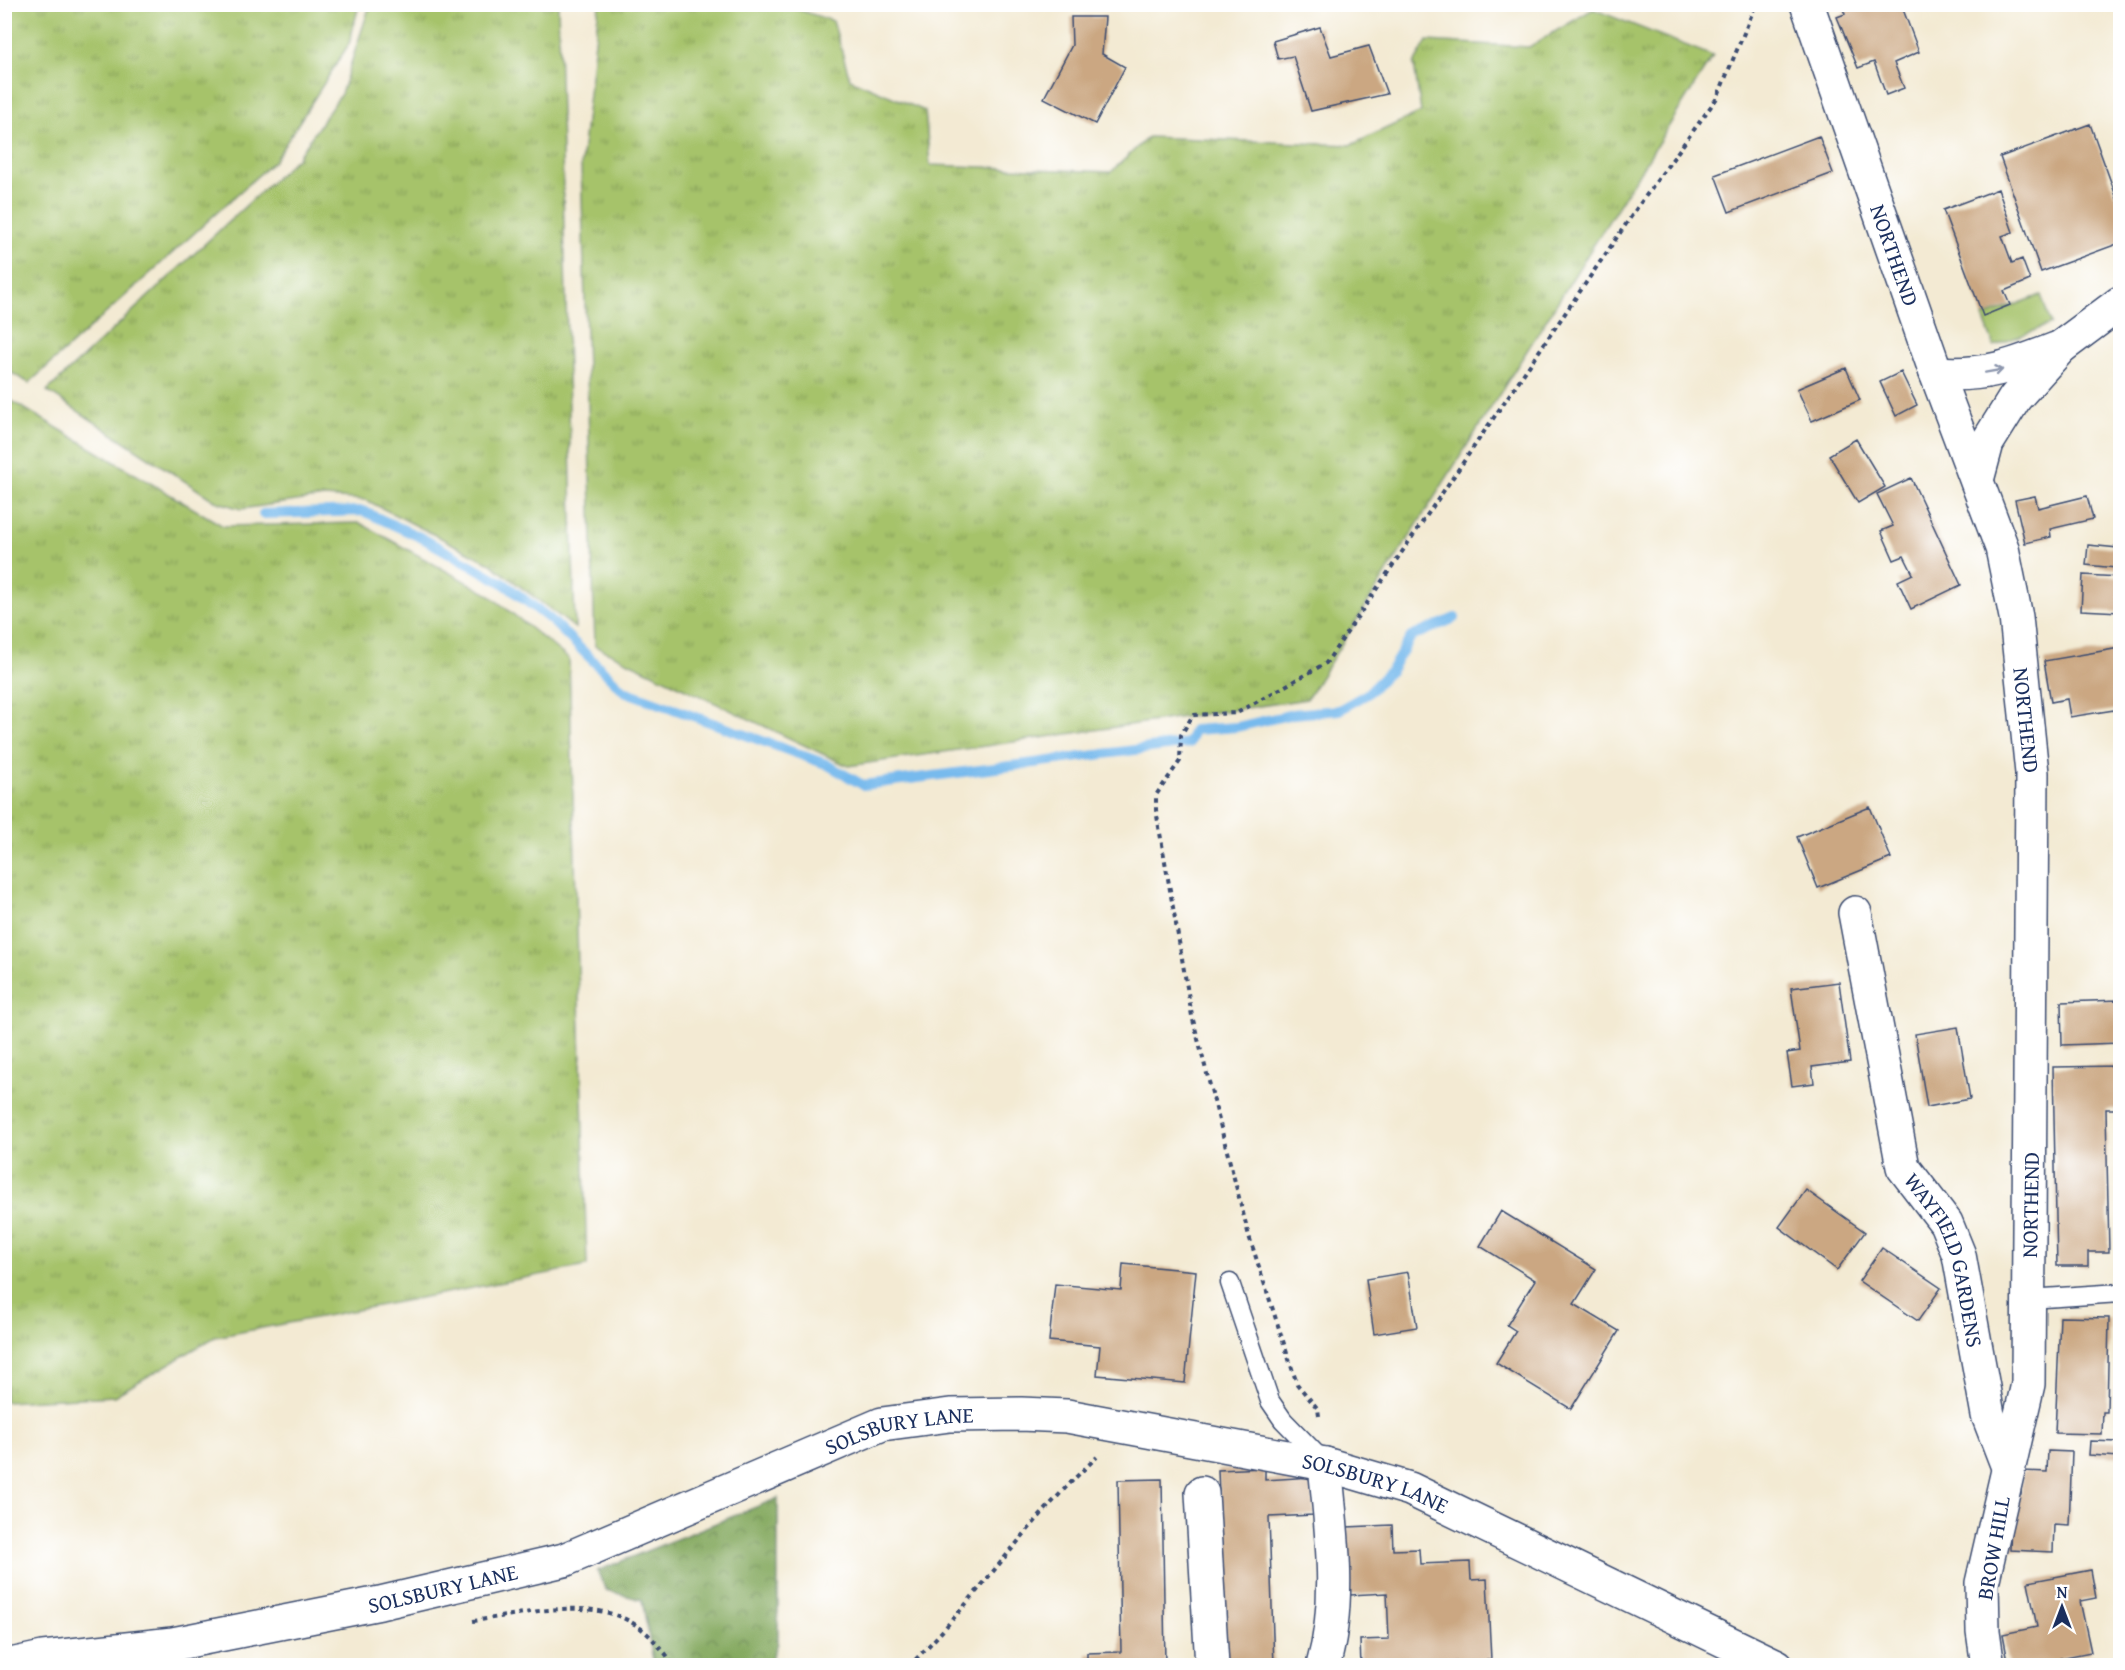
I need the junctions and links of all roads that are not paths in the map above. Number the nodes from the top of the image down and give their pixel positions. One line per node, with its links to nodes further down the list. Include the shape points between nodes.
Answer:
1 (1807, 4): 4 (street, NORTHEND)
2 (2121, 303): 3 (street)
3 (2061, 347): 4 (street, one-way to 3, via 1965,375 2002,370); 5 (street, via 2015,398 1987,443)
4 (1936, 373): 5 (street, NORTHEND)
5 (1977, 480): 9 (street, NORTHEND, via 2002,548 2016,617 2031,773)
6 (1855, 913): 11 (street, WAYFIELD GARDENS, via 1903,1167 1946,1223 1959,1255 1988,1415)
7 (1230, 1283): 10 (lane, via 1270,1401)
8 (2121, 1293): 9 (lane)
9 (2029, 1299): 11 (street, NORTHEND, via 2028,1384)
10 (1325, 1464): 13 (street, SOLSBURY LANE, via 1067,1416 950,1415 882,1424 564,1560 380,1603 173,1644); 15 (street, via 1334,1580 1330,1641); 16 (street, SOLSBURY LANE, via 1410,1489)
11 (2008, 1467): 17 (street, BROW HILL, via 1982,1583)
12 (1202, 1493): 14 (street)
13 (6, 1665)
14 (1212, 1665)
15 (1323, 1665)
16 (1777, 1665)
17 (1988, 1665)

